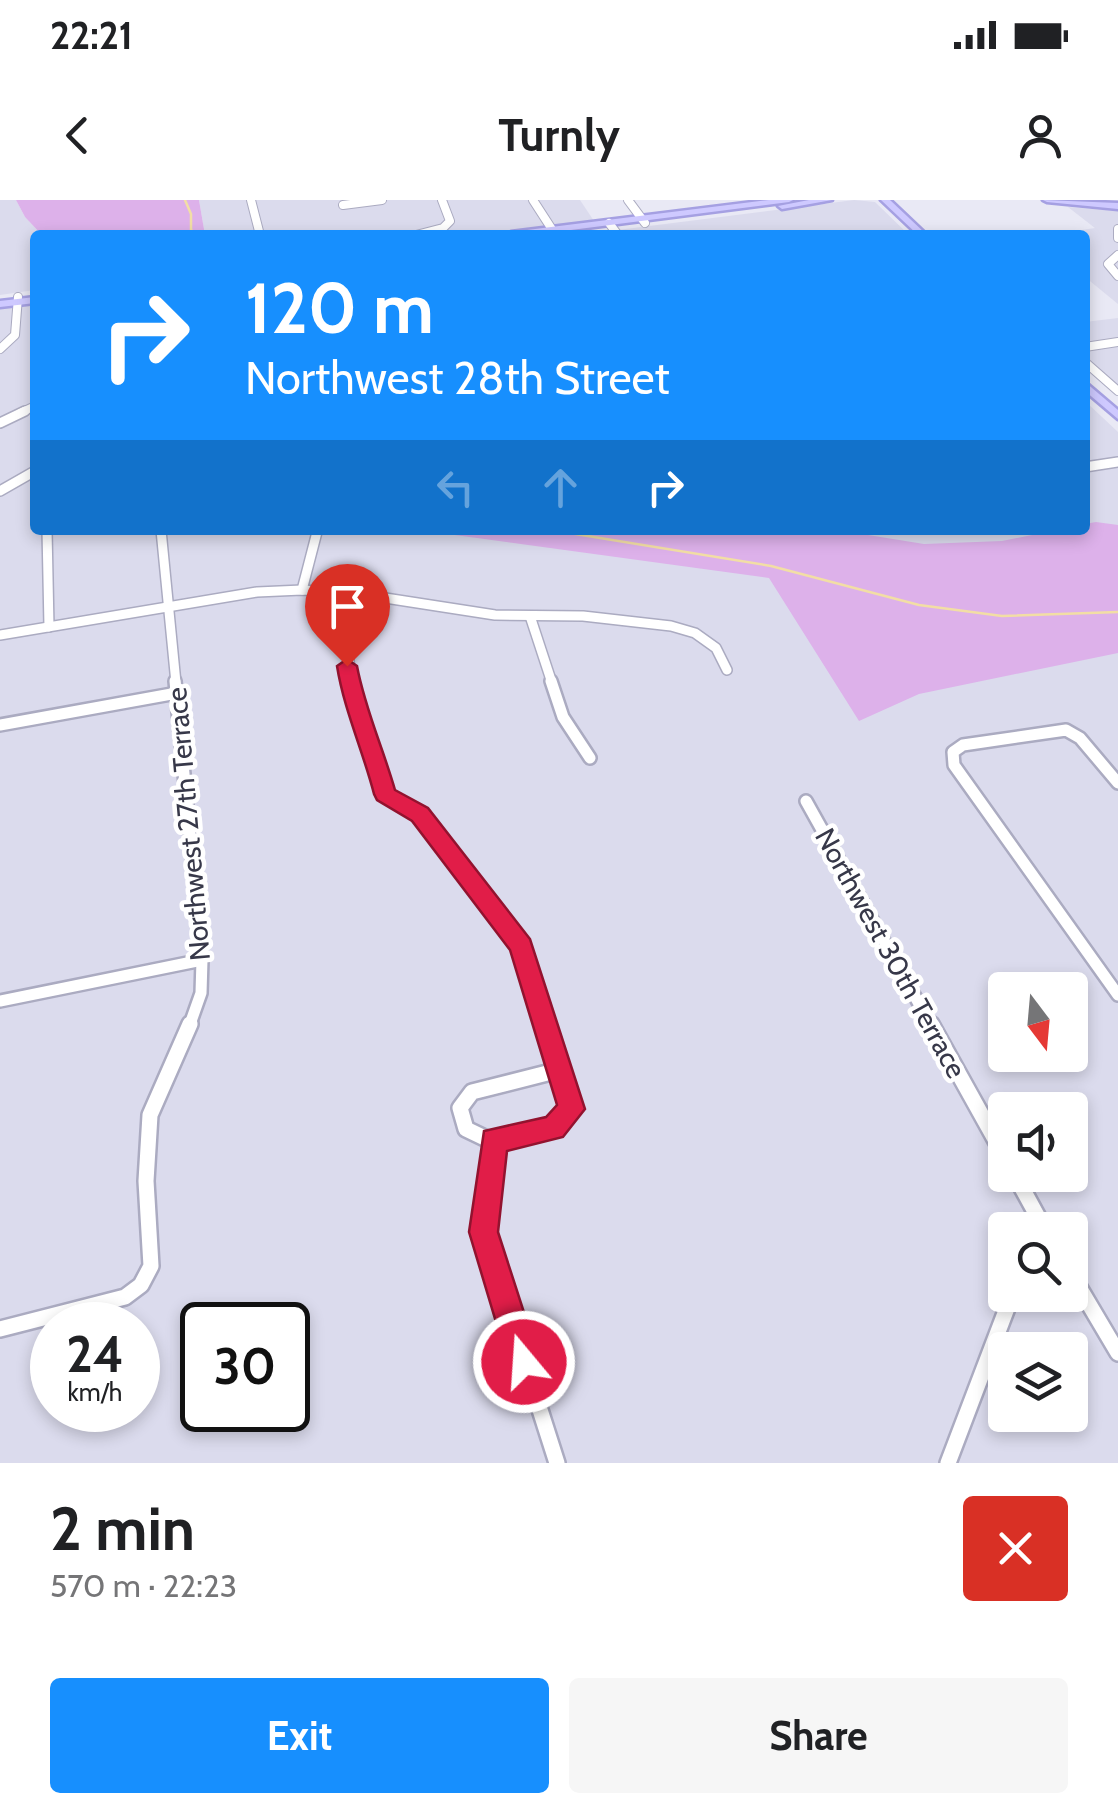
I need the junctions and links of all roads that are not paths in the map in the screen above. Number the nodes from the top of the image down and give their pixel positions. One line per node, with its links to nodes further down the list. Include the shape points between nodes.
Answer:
1 (251, 200): 16 (street)
2 (382, 200): 12 (street)
3 (442, 200): 17 (street, via 450,221)
4 (533, 200): 18 (street)
5 (628, 200): 14 (street)
6 (789, 200): 13 (main road)
7 (828, 200): 13 (main road)
8 (885, 200): 19 (main road)
9 (1048, 200): 11 (main road)
10 (1100, 200): 11 (main road)
11 (1118, 204)
12 (343, 205)
13 (755, 207): 14 (main road)
14 (643, 221): 15 (main road)
15 (613, 228)
16 (259, 230)
17 (435, 230)
18 (550, 230)
19 (918, 230)
20 (1118, 230): 21 (street)
21 (1118, 238)
22 (1118, 255): 23 (street, via 1108,264)
23 (1118, 276)
24 (30, 298): 25 (main road)
25 (18, 299): 26 (main road); 29 (street, via 15,335)
26 (0, 302)
27 (1118, 342): 28 (street)
28 (1090, 346)
29 (0, 349)
30 (1090, 366): 32 (street)
31 (1090, 390): 34 (main road)
32 (1118, 391)
33 (30, 409): 35 (street)
34 (1118, 416)
35 (0, 424)
36 (1118, 462): 37 (street)
37 (1090, 466)
38 (30, 474): 39 (street)
39 (0, 490)
40 (47, 535): 47 (street)
41 (161, 535): 45 (street, Northwest 27th Terrace)
42 (316, 535): 43 (street)
43 (302, 590): 44 (street); 45 (street)
44 (343, 592): 46 (street); 58 (street, via 353,701 385,794 420,814 521,946)
45 (168, 606): 47 (street); 50 (street, Northwest 27th Terrace)
46 (530, 616): 49 (street, via 683,629 716,648); 52 (street, via 563,718)
47 (49, 627): 48 (street)
48 (0, 635)
49 (727, 670)
50 (176, 693): 51 (street); 55 (street, Northwest 27th Terrace)
51 (0, 725)
52 (590, 758)
53 (1118, 783): 56 (street, via 1073,732 1057,729 953,752 954,765)
54 (806, 802): 59 (street, Northwest 30th Terrace)
55 (202, 960): 57 (street); 63 (street, Northwest 27th Terrace, via 201,993 150,1114 152,1256 142,1285 125,1297)
56 (1118, 995)
57 (0, 1001)
58 (560, 1070): 60 (street, via 572,1109 554,1128); 60 (street, via 472,1092 460,1108 466,1130)
59 (988, 1127)
60 (494, 1140): 65 (street, via 484,1232)
61 (1088, 1302): 64 (street)
62 (1006, 1312): 66 (street)
63 (0, 1328)
64 (1118, 1352)
65 (557, 1463)
66 (948, 1463)

